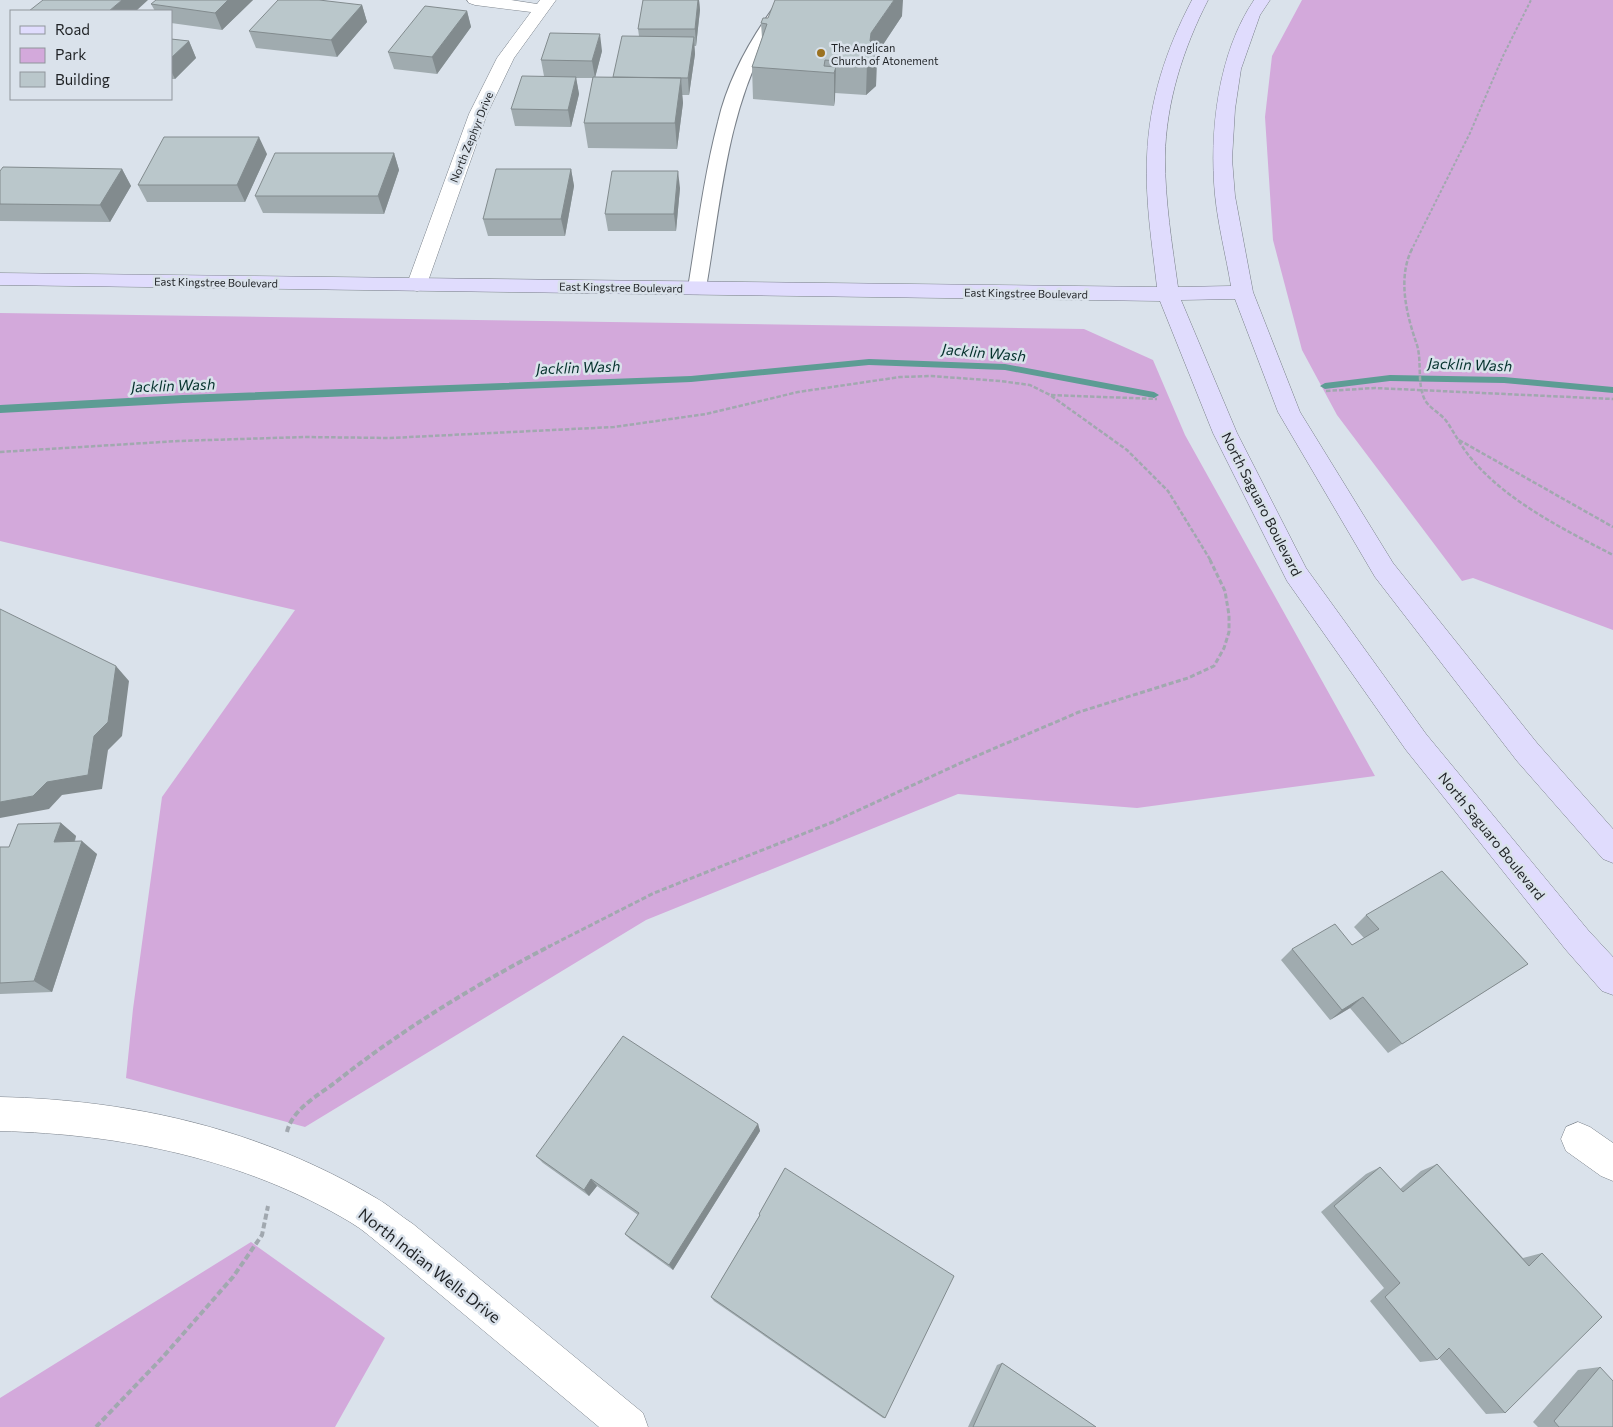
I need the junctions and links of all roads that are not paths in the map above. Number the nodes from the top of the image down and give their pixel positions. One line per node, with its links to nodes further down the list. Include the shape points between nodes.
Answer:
1 (475, 0): 5 (street)
2 (787, 0): 8 (lane, via 765,28 726,121)
3 (1200, 0): 10 (main road, North Saguaro Boulevard, via 1174,58 1162,102 1156,157)
4 (1262, 0): 9 (main road, via 1252,15 1232,69 1222,159 1227,219)
5 (544, 4): 7 (street, North Zephyr Drive, via 506,58 478,114)
6 (0, 279): 7 (main road, East Kingstree Boulevard)
7 (417, 284): 8 (main road, East Kingstree Boulevard)
8 (696, 288): 10 (main road, East Kingstree Boulevard)
9 (1243, 292): 10 (main road, East Kingstree Boulevard); 11 (main road, via 1289,412 1384,570 1527,752)
10 (1168, 294): 12 (main road, North Saguaro Boulevard, via 1225,433 1296,574 1416,742)
11 (1613, 850)
12 (1613, 980)
13 (0, 1114): 16 (street, North Indian Wells Drive, via 119,1124 192,1138 277,1167 315,1185 364,1211 400,1237)
14 (1578, 1140): 15 (street)
15 (1613, 1164)
16 (629, 1427)

